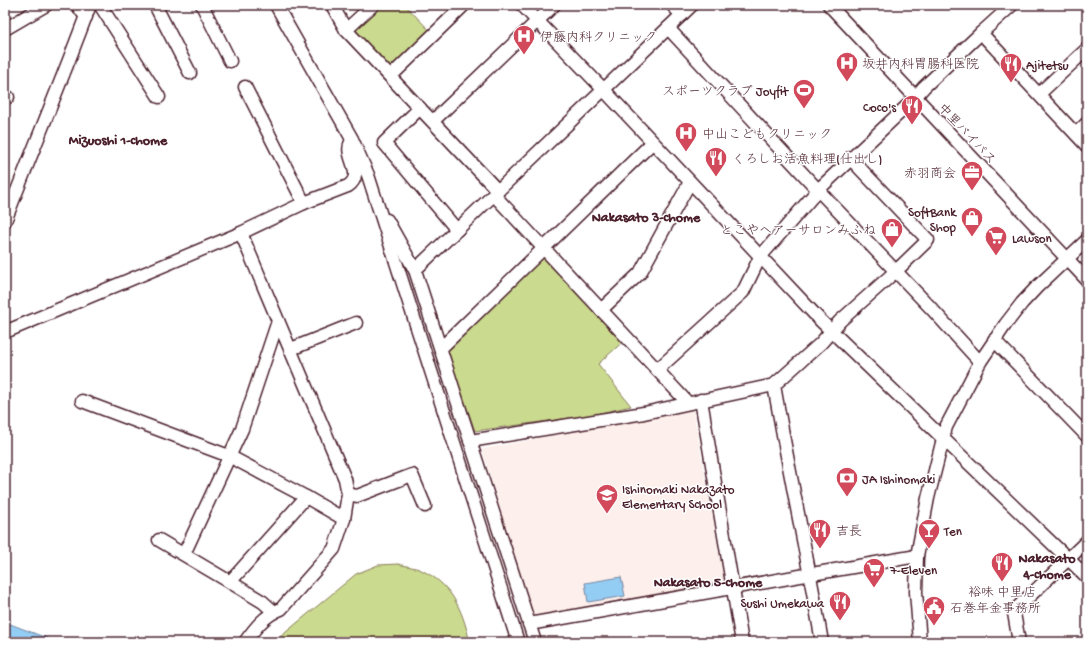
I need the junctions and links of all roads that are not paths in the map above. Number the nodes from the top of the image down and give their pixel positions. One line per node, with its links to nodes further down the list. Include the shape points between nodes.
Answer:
1 (46, 5): 21 (street)
2 (77, 5): 18 (street)
3 (90, 5): 18 (street)
4 (100, 5): 31 (street)
5 (155, 5): 26 (street)
6 (202, 5): 25 (street)
7 (276, 5): 37 (street)
8 (332, 5): 22 (street)
9 (373, 5): 22 (street)
10 (464, 5): 27 (street)
11 (522, 5): 19 (street)
12 (554, 5): 19 (street)
13 (672, 5): 17 (street)
14 (692, 5): 17 (street)
15 (829, 5): 32 (street, 中里バイパス)
16 (1012, 5): 23 (street)
17 (682, 15): 20 (street)
18 (86, 17): 46 (street)
19 (537, 21): 29 (street); 34 (street)
20 (668, 28): 29 (street); 42 (street)
21 (5, 29)
22 (346, 30): 27 (street)
23 (981, 33): 30 (street); 32 (street)
24 (1087, 49): 30 (street)
25 (230, 61)
26 (190, 73)
27 (391, 76): 33 (street)
28 (245, 87): 44 (street)
29 (604, 90): 38 (street); 43 (street)
30 (1039, 94): 36 (street)
31 (159, 97)
32 (915, 97): 40 (street); 52 (street, 中里バイパス)
33 (420, 108): 34 (street); 47 (street, via 384,143)
34 (433, 121): 43 (street)
35 (1087, 123): 36 (street)
36 (1076, 134): 39 (street)
37 (352, 139): 44 (street, via 349,149 355,178 352,184); 45 (street, via 368,175)
38 (652, 143): 41 (street); 50 (street)
39 (1087, 146)
40 (850, 158): 42 (street); 54 (street, via 928,240)
41 (690, 182): 51 (street); 56 (street, via 640,273)
42 (818, 190): 51 (street); 54 (street)
43 (496, 193): 47 (street); 50 (street)
44 (304, 204): 48 (street)
45 (382, 218): 53 (street, via 389,222); 90 (street)
46 (5, 221)
47 (457, 230): 53 (street)
48 (241, 233): 57 (street); 59 (street)
49 (1087, 240): 52 (street)
50 (544, 249): 56 (street); 62 (street)
51 (760, 257): 60 (street); 65 (street, via 742,292)
52 (1067, 259): 55 (street, 中里バイパス); 61 (street, via 1022,303)
53 (415, 270): 62 (street)
54 (896, 272): 60 (street); 64 (street)
55 (1087, 280)
56 (601, 310): 65 (street)
57 (278, 321): 63 (street); 73 (street, via 242,428)
58 (356, 323): 63 (street)
59 (5, 332)
60 (831, 332): 66 (street); 71 (street)
61 (994, 340): 64 (street); 70 (street)
62 (441, 348): 72 (street)
63 (291, 349): 74 (street, via 345,478)
64 (980, 362): 71 (street, via 946,426)
65 (657, 370): 69 (street)
66 (774, 385): 68 (street); 83 (street)
67 (82, 400): 73 (street)
68 (701, 400): 69 (street); 86 (street)
69 (688, 403): 72 (street, via 644,413)
70 (1087, 436)
71 (943, 439): 81 (street); 82 (street)
72 (470, 441): 88 (street)
73 (229, 456): 75 (street); 80 (street)
74 (348, 494): 76 (street, via 357,496 412,475); 77 (street)
75 (306, 497): 77 (street); 85 (street)
76 (425, 506)
77 (344, 519): 87 (street, via 334,549 281,609)
78 (159, 540): 80 (street)
79 (1087, 541): 82 (street)
80 (184, 554): 85 (street)
81 (917, 556): 83 (street); 94 (street, via 916,592)
82 (1068, 559): 84 (street); 95 (street, via 1015,610)
83 (810, 574): 86 (street); 93 (street)
84 (1087, 577)
85 (230, 582): 87 (street, via 263,602)
86 (733, 588): 88 (street); 92 (street)
87 (274, 612): 89 (street, via 259,623)
88 (529, 624): 91 (street)
89 (245, 642)
90 (518, 642)
91 (535, 642)
92 (742, 642)
93 (822, 642)
94 (920, 642)
95 (1019, 642)

